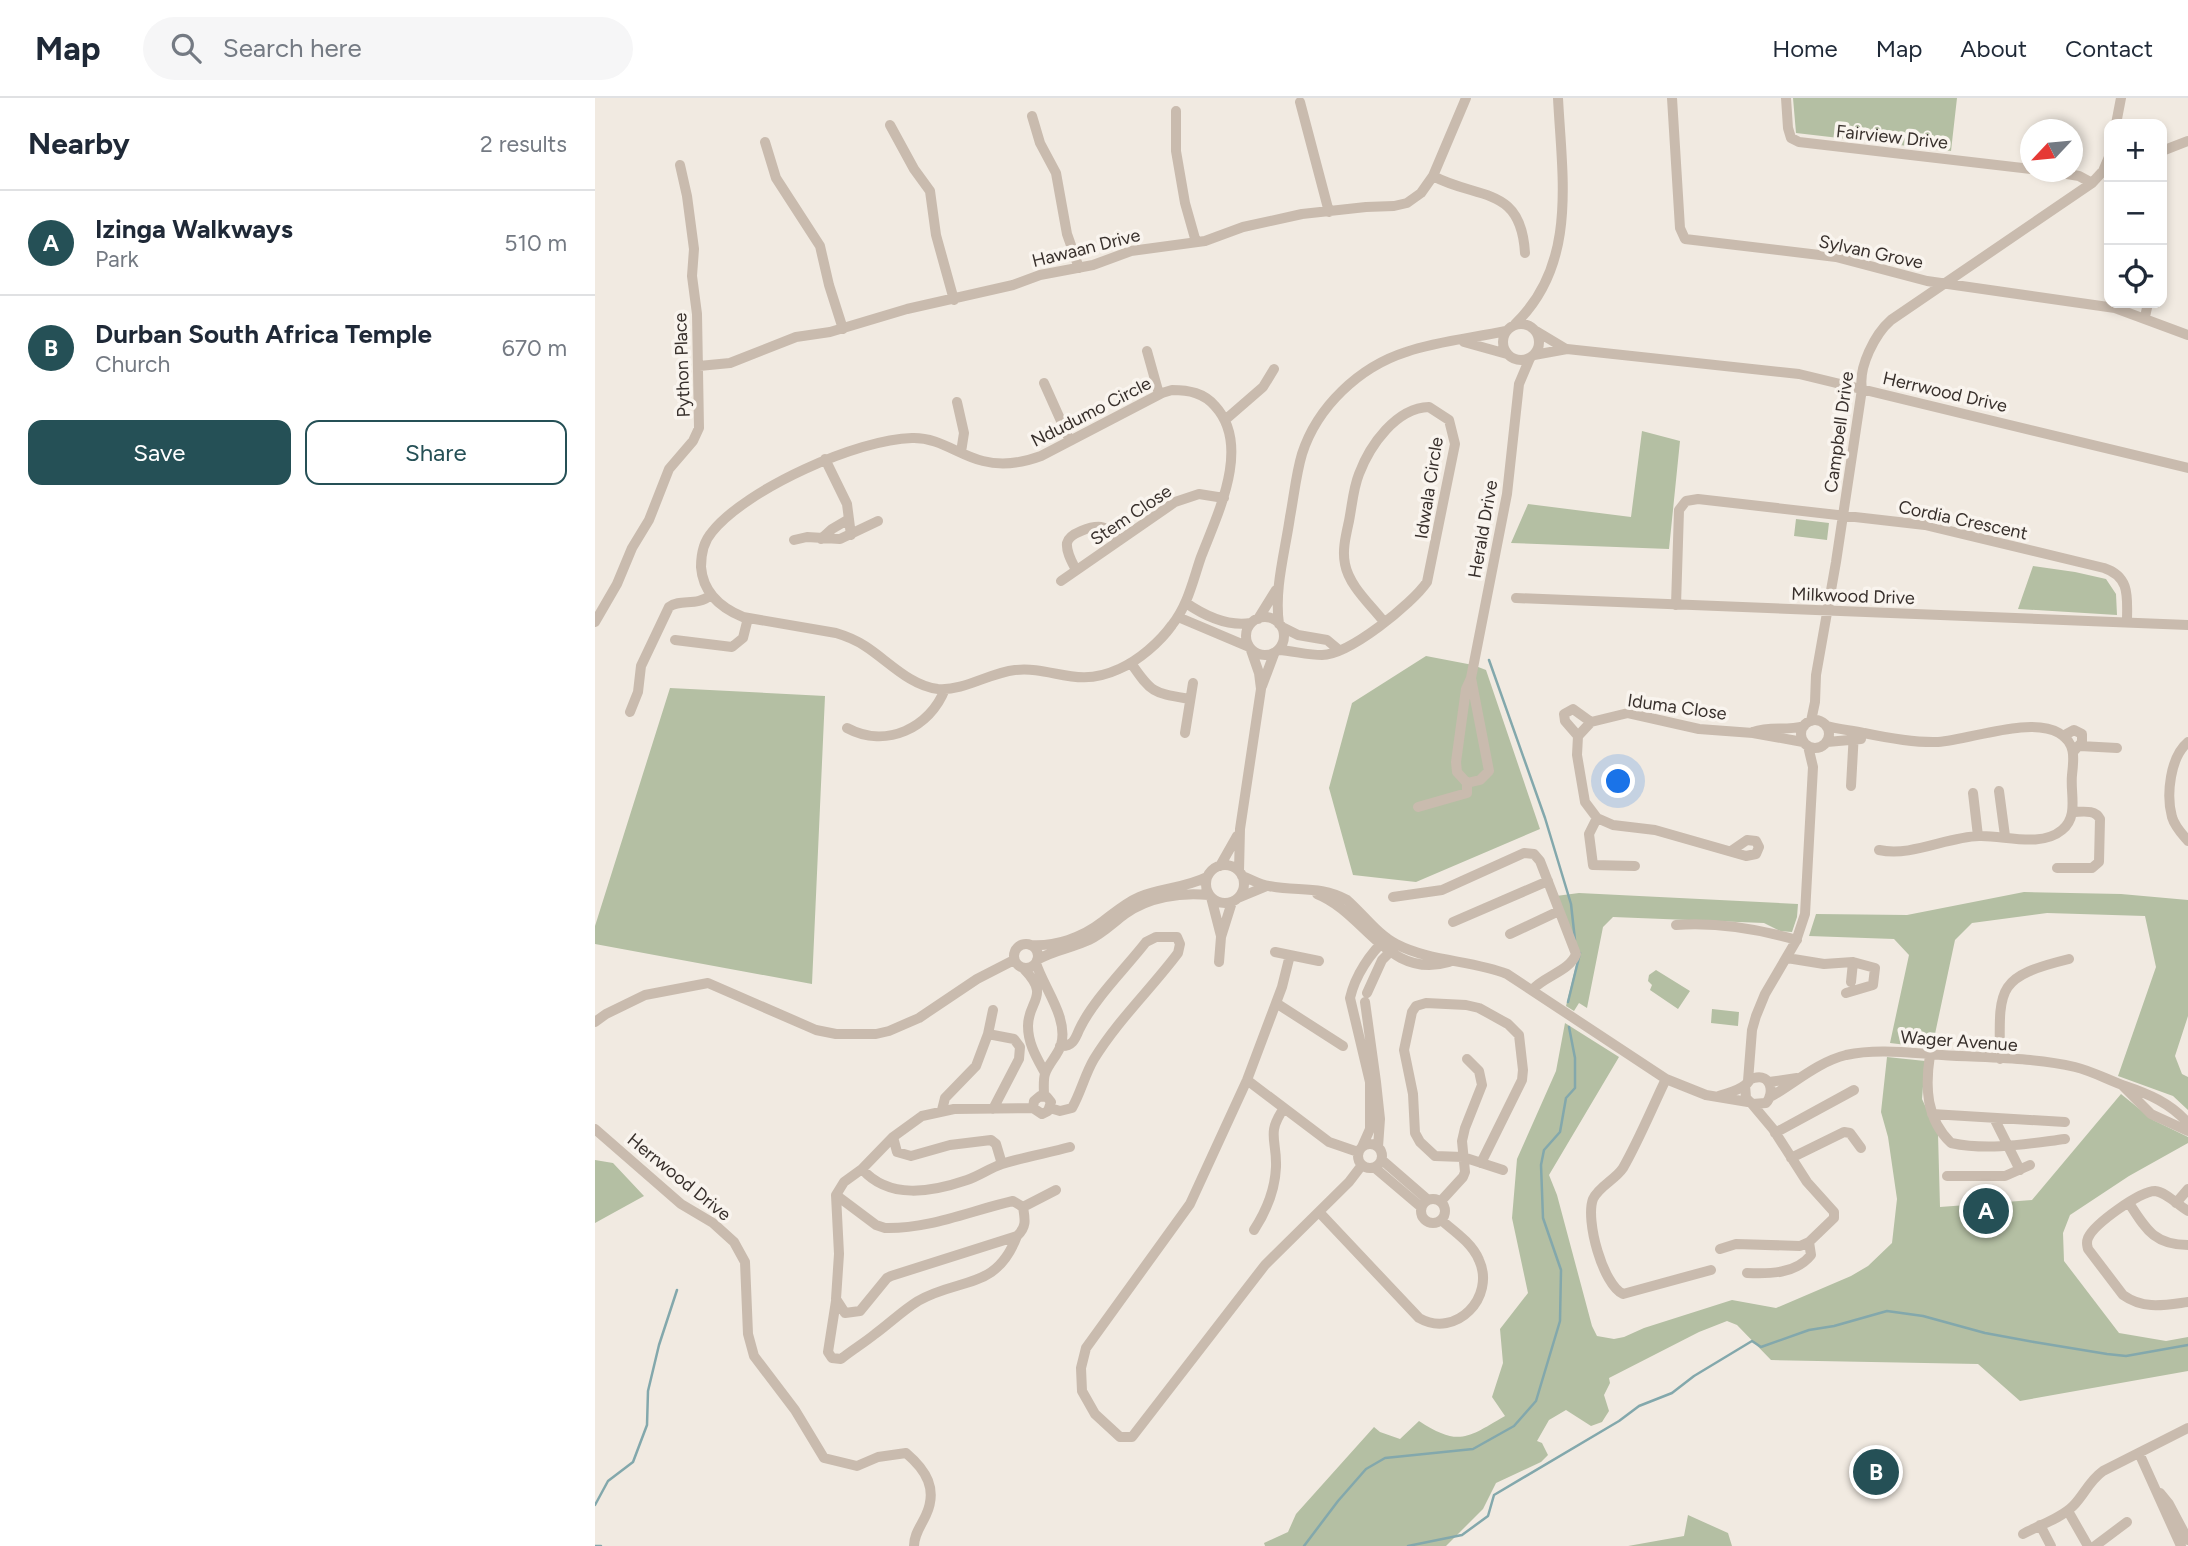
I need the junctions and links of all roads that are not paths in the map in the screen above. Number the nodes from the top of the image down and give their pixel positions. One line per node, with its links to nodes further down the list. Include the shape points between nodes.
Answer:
1 (1466, 98): 17 (street, Hawaan Drive)
2 (1558, 98): 25 (street, via 1563,204 1553,266)
3 (1672, 98): 24 (street, Sylvan Grove, via 1680,228 1685,239 1847,259)
4 (1786, 98): 15 (street, Fairview Drive, via 1788,128 1791,138 1799,142)
5 (2121, 98): 9 (street)
6 (1300, 102): 20 (street)
7 (1176, 111): 21 (street, via 1176,151)
8 (1032, 116): 23 (street, via 1039,143 1056,173 1067,234)
9 (2117, 119)
10 (890, 125): 26 (street, via 930,191 936,235)
11 (2188, 141): 13 (street)
12 (765, 142): 30 (street, via 776,178 820,246)
13 (2167, 149)
14 (680, 165): 39 (street, Python Place, via 694,249)
15 (2020, 168)
16 (2104, 169): 19 (street, Campbell Drive)
17 (1433, 176): 20 (street, Hawaan Drive, via 1407,203); 22 (street, via 1496,197 1518,220)
18 (2083, 178): 19 (street)
19 (2092, 183): 24 (street, Campbell Drive)
20 (1329, 212): 21 (street, Hawaan Drive, via 1243,227)
21 (1196, 242): 23 (street, Hawaan Drive, via 1142,248)
22 (1525, 253)
23 (1079, 268): 26 (street, Hawaan Drive)
24 (1945, 284): 28 (street, Sylvan Grove, via 2115,308); 43 (street, Campbell Drive, via 1881,330 1864,369)
25 (1538, 299): 29 (street); 31 (street)
26 (954, 300): 30 (street, Hawaan Drive)
27 (2147, 308): 28 (street)
28 (2145, 317): 33 (street, Sylvan Grove)
29 (1515, 324): 31 (street); 32 (street)
30 (843, 329): 39 (street, Hawaan Drive, via 786,340 730,363)
31 (1535, 330): 35 (street, Herrwood Drive); 38 (street, via 1540,341)
32 (1506, 331): 34 (street); 37 (street, via 1503,343)
33 (2188, 335)
34 (1455, 341): 37 (street); 61 (street, via 1408,351 1380,363 1340,393 1321,416 1299,466)
35 (1567, 349): 38 (street, Herrwood Drive); 43 (street, Herrwood Drive, via 1799,374)
36 (1147, 351): 44 (street)
37 (1510, 356): 38 (street, via 1518,360); 42 (street, Herald Drive)
38 (1532, 356): 42 (street, Herald Drive)
39 (699, 366): 70 (street, Python Place, via 698,432 669,469 649,520)
40 (1274, 369): 46 (street, via 1263,387)
41 (1044, 383): 47 (street)
42 (1519, 384): 80 (street, Herald Drive, via 1507,494)
43 (1862, 389): 50 (street, Herrwood Drive); 52 (street, Campbell Drive)
44 (1159, 394): 46 (street, Ndudumo Circle, via 1172,390 1196,393 1212,403); 47 (street, Ndudumo Circle)
45 (957, 402): 48 (street, via 964,426)
46 (1225, 420): 51 (street, via 1232,455)
47 (1070, 441): 48 (street, Ndudumo Circle, via 1024,463 982,461)
48 (961, 452): 49 (street, Ndudumo Circle, via 937,441 912,438)
49 (825, 459): 53 (street, via 847,504); 62 (street, Ndudumo Circle, via 754,497 712,532 701,565)
50 (2188, 468)
51 (1224, 498): 58 (street, Stem Close, via 1199,494 1183,498); 64 (street)
52 (1843, 514): 65 (street, Cordia Crescent, via 1686,501 1679,510); 66 (street, Campbell Drive); 72 (street, Cordia Crescent, via 1925,525 2112,570 2127,589)
53 (849, 519): 55 (street); 56 (street)
54 (878, 521): 55 (street)
55 (851, 535): 56 (street)
56 (821, 539): 57 (street)
57 (794, 540)
58 (1119, 541): 59 (street, Stem Close); 59 (street, via 1099,527 1072,535 1068,550)
59 (1076, 570): 60 (street, Stem Close)
60 (1061, 581)
61 (1280, 584): 69 (street); 73 (street)
62 (711, 595): 68 (street, via 730,611); 86 (street, via 699,603 669,607 641,666)
63 (1516, 598): 65 (street, Milkwood Drive)
64 (1186, 603): 67 (street); 69 (street, via 1229,624)
65 (1676, 605): 66 (street, Milkwood Drive)
66 (1827, 610): 72 (street, Milkwood Drive); 85 (street, Campbell Drive)
67 (1178, 617): 76 (street); 79 (street)
68 (748, 618): 75 (street, via 743,638 732,647); 82 (street, via 850,638 917,682)
69 (1254, 621): 73 (street, via 1266,617); 76 (street, via 1246,638)
70 (595, 622)
71 (1384, 622): 71 (street, Idwala Circle, via 1422,589 1432,562 1455,444 1450,420 1429,407 1409,410 1378,440 1358,476 1352,501 1345,566); 77 (street, Idwala Circle)
72 (2127, 622): 74 (street, Milkwood Drive)
73 (1280, 625): 77 (street, via 1299,635 1327,640); 78 (street, via 1284,639)
74 (2188, 625)
75 (675, 640)
76 (1250, 648): 78 (street, via 1262,655); 83 (street)
77 (1339, 650): 78 (street, via 1322,655)
78 (1276, 652): 83 (street)
79 (1131, 663): 82 (street, via 1105,674 1073,678 1018,670); 84 (street, via 1153,691)
80 (1471, 678): 102 (street, Herald Drive, via 1456,762 1457,772); 102 (street, Herald Drive, via 1489,771 1480,780)
81 (1193, 683): 84 (street)
82 (946, 689): 90 (street, via 935,709 907,730 873,737)
83 (1261, 689): 109 (street)
84 (1191, 699): 91 (street)
85 (1815, 702): 88 (street, Campbell Drive); 89 (street)
86 (630, 712)
87 (1591, 722): 92 (street, Iduma Close, via 1628,713 1699,729); 94 (street); 94 (street, via 1573,709 1566,711 1565,722)
88 (1807, 723): 89 (street); 92 (street, Iduma Close); 97 (street, via 1801,734)
89 (1825, 724): 93 (street); 98 (street)
90 (847, 728)
91 (1185, 733)
92 (1753, 733): 97 (street, Iduma Close)
93 (1854, 735): 95 (street, via 1939,742 2024,728); 98 (street); 103 (street)
94 (1578, 736): 108 (street, via 1585,802)
95 (2063, 736): 99 (street); 99 (street, via 2079,731 2083,738)
96 (2188, 742): 112 (street, via 2173,762 2171,805 2174,822)
97 (1806, 744): 98 (street, via 1816,748); 101 (street)
98 (1826, 744): 101 (street)
99 (2077, 748): 100 (street); 107 (street, via 2071,785)
100 (2117, 748)
101 (1813, 767): 130 (street, via 1807,900)
102 (1467, 783): 106 (street, Herald Drive, via 1467,793)
103 (1851, 786)
104 (1999, 791): 111 (street)
105 (1973, 793): 110 (street)
106 (1418, 807)
107 (2073, 812): 111 (street, via 2068,824 2048,838); 117 (street, via 2098,815 2099,862 2092,868)
108 (1597, 818): 114 (street); 116 (street, via 1589,834 1593,865)
109 (1240, 830): 115 (street); 118 (street)
110 (1977, 836): 111 (street); 113 (street, via 1898,852)
111 (2005, 836)
112 (2188, 841)
113 (1879, 849)
114 (1731, 851)
115 (1220, 866): 118 (street, via 1230,866); 119 (street)
116 (1635, 866)
117 (2057, 868)
118 (1240, 874): 121 (street); 124 (street, via 1243,888)
119 (1207, 877): 122 (street); 132 (street, via 1135,899 1081,935)
120 (1548, 881): 123 (street, via 1537,856 1528,852 1442,890); 125 (street); 126 (street)
121 (1267, 886): 124 (street); 131 (street, via 1308,890 1327,898)
122 (1210, 896): 124 (street, via 1221,902); 129 (street); 139 (street, via 1189,894 1147,902 1090,940)
123 (1393, 897)
124 (1234, 900): 129 (street)
125 (1559, 911): 128 (street); 145 (street, via 1575,947 1574,959)
126 (1453, 922)
127 (1675, 925): 130 (street, via 1742,928)
128 (1510, 934)
129 (1221, 937): 141 (street)
130 (1797, 940): 136 (street)
131 (1383, 941): 133 (street); 187 (street, via 1353,985 1350,998 1370,1082 1370,1129)
132 (1030, 945): 138 (street, via 1017,947); 139 (street)
133 (1393, 948): 145 (street, via 1423,964 1450,961 1493,969); 184 (street, via 1370,981 1366,997 1380,1119)
134 (1275, 952): 135 (street)
135 (1290, 955): 140 (street); 147 (street)
136 (1787, 958): 142 (street, via 1824,964); 153 (street, via 1761,1004)
137 (2069, 959): 156 (street, via 2034,968 2009,985 2002,997)
138 (1014, 960): 143 (street); 149 (street, via 919,1018 876,1034 816,1030 708,983 645,995)
139 (1037, 961): 143 (street); 151 (street, via 1060,1018)
140 (1319, 961)
141 (1219, 962)
142 (1853, 962): 144 (street); 146 (street, via 1874,966 1875,978 1871,986)
143 (1024, 968): 157 (street, via 1033,979 1038,998 1028,1022 1029,1036)
144 (1851, 982)
145 (1532, 990): 159 (street)
146 (1846, 993)
147 (1276, 1003): 152 (street); 160 (street)
148 (993, 1010): 150 (street)
149 (595, 1022)
150 (988, 1034): 172 (street, via 1014,1039 1020,1047 1019,1059); 173 (street, via 976,1066 945,1098)
151 (1061, 1046): 157 (street); 170 (street, via 1072,1043 1087,1016 1146,943 1156,937 1177,937 1178,953 1106,1042 1072,1108)
152 (1343, 1046)
153 (1750, 1052): 161 (street); 162 (street)
154 (1930, 1055): 156 (street, Wager Avenue); 158 (street, Wager Avenue, via 1859,1053 1834,1059); 174 (street, via 1927,1096)
155 (1467, 1059): 188 (street, via 1479,1071 1482,1084 1465,1128)
156 (2000, 1059): 163 (street, Wager Avenue, via 2073,1066)
157 (1045, 1073): 165 (street)
158 (1797, 1078): 161 (street); 167 (street)
159 (1666, 1079): 166 (street); 213 (street, via 1622,1168 1594,1199 1595,1242 1615,1289 1623,1294)
160 (1247, 1080): 171 (street); 206 (street, via 1190,1204 1086,1348 1080,1379 1095,1414 1120,1437 1132,1437 1265,1265)
161 (1765, 1080): 162 (street, via 1755,1078); 167 (street, via 1772,1088)
162 (1747, 1083): 166 (street); 168 (street, via 1744,1094)
163 (2121, 1084): 177 (street, Wager Avenue, via 2160,1100); 180 (street, Wager Avenue, via 2151,1114)
164 (1854, 1090): 179 (street)
165 (1044, 1096): 169 (street, via 1036,1097); 170 (street, via 1051,1102)
166 (1719, 1096): 168 (street)
167 (1770, 1098): 168 (street, via 1761,1105); 179 (street)
168 (1750, 1103): 179 (street)
169 (1034, 1108): 170 (street, via 1042,1114); 172 (street)
170 (1050, 1108)
171 (1284, 1108): 187 (street, via 1329,1142); 208 (street, via 1273,1126 1276,1170 1270,1203)
172 (993, 1109): 173 (street)
173 (942, 1110): 181 (street, via 922,1116)
174 (1932, 1114): 175 (street); 185 (street, via 1951,1143)
175 (1994, 1118): 176 (street); 185 (street)
176 (2065, 1122)
177 (2188, 1123)
178 (595, 1129): 224 (street, Herrwood Drive, via 681,1204 734,1242 745,1262 748,1334 754,1356 824,1458 857,1466 906,1453 922,1467 932,1487)
179 (1774, 1131): 189 (street)
180 (2188, 1131)
181 (893, 1137): 191 (street, via 897,1152 911,1156 991,1140); 194 (street)
182 (2064, 1139): 185 (street)
183 (1070, 1147): 191 (street)
184 (1378, 1147): 187 (street, via 1372,1144); 192 (street, via 1382,1153)
185 (2008, 1147): 196 (street, via 2025,1167 2005,1176)
186 (1861, 1148): 189 (street, via 1844,1132)
187 (1360, 1149): 193 (street)
188 (1463, 1157): 190 (street); 190 (street, via 1435,1156 1415,1133 1404,1050 1412,1012 1426,1003 1479,1008 1519,1035 1524,1070); 200 (street, via 1463,1177)
189 (1791, 1158): 210 (street, via 1834,1212)
190 (1481, 1163): 195 (street)
191 (1002, 1164): 194 (street, via 968,1180 917,1192 876,1183)
192 (1378, 1164): 193 (street, via 1368,1169); 201 (street)
193 (1362, 1166): 206 (street)
194 (862, 1169): 199 (street, via 843,1182)
195 (1503, 1170)
196 (1947, 1176)
197 (2188, 1189): 203 (street)
198 (1056, 1190): 204 (street)
199 (836, 1195): 204 (street, via 885,1228 942,1222 1013,1201); 215 (street)
200 (1440, 1201): 201 (street, via 1434,1198); 207 (street, via 1445,1210)
201 (1424, 1203): 207 (street, via 1421,1214 1428,1222)
202 (2129, 1203): 203 (street, via 2157,1191); 211 (street, via 2158,1239); 216 (street, via 2092,1232 2088,1249 2129,1300 2147,1306)
203 (2176, 1203): 205 (street)
204 (1023, 1206): 209 (street, via 1025,1221)
205 (2188, 1211)
206 (1319, 1212): 207 (street, via 1419,1318 1447,1324 1464,1317 1476,1303 1483,1271 1472,1248)
207 (1441, 1220)
208 (1254, 1230)
209 (1017, 1236): 215 (street, via 887,1278 860,1311 845,1313); 215 (street, via 1002,1264 985,1278 923,1298 841,1359 828,1352)
210 (1809, 1242): 212 (street, via 1796,1246 1736,1244); 214 (street, via 1811,1255 1806,1260 1776,1274)
211 (2188, 1245)
212 (1720, 1249)
213 (1711, 1270)
214 (1747, 1273)
215 (836, 1299)
216 (2188, 1302)
217 (2188, 1428): 218 (street)
218 (2139, 1453): 219 (street, via 2094,1478); 223 (street, via 2169,1504)
219 (2067, 1511): 221 (street); 226 (street)
220 (2127, 1522): 227 (street)
221 (2040, 1525): 222 (street); 225 (street)
222 (2023, 1534)
223 (2185, 1544)
224 (913, 1546)
225 (2051, 1546)
226 (2088, 1546)
227 (2095, 1546)

